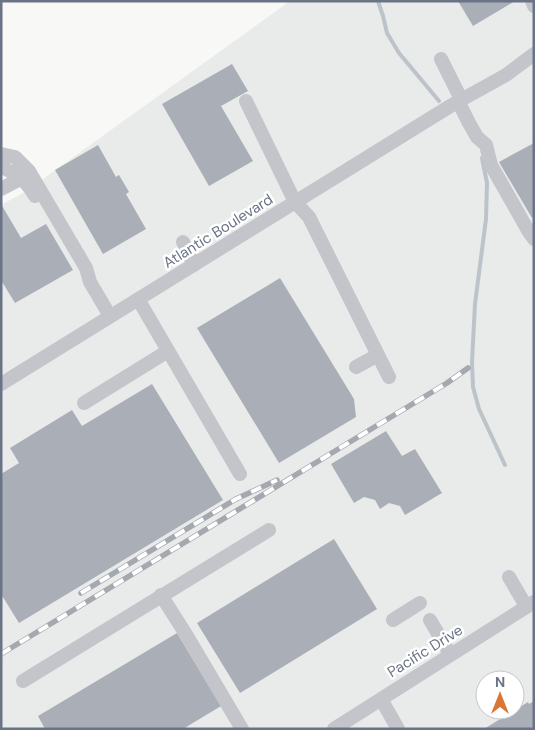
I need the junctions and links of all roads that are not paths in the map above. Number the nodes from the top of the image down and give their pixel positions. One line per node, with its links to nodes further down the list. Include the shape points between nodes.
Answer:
1 (532, 1): 2 (street)
2 (534, 6)
3 (534, 54): 6 (street, Atlantic Boulevard, via 506,75)
4 (441, 59): 6 (street)
5 (246, 101): 11 (street)
6 (457, 102): 11 (street, Atlantic Boulevard); 12 (street, via 477,137 486,145 490,165)
7 (1, 154): 9 (street, via 15,157)
8 (1, 166): 9 (street)
9 (26, 174): 10 (street); 16 (street, via 30,188 79,275 90,282)
10 (1, 190)
11 (295, 202): 14 (street, Atlantic Boulevard); 18 (street, via 309,218)
12 (534, 239)
13 (183, 242): 14 (street)
14 (194, 265): 15 (street, Atlantic Boulevard)
15 (138, 299): 16 (street, Atlantic Boulevard); 17 (street)
16 (110, 316): 21 (street, Atlantic Boulevard)
17 (168, 351): 22 (street); 23 (street)
18 (378, 355): 19 (street); 20 (street)
19 (356, 367)
20 (389, 377)
21 (1, 384)
22 (84, 403)
23 (240, 474)
24 (269, 530): 26 (street)
25 (509, 578): 28 (street)
26 (161, 595): 32 (street); 34 (street)
27 (420, 604): 29 (street)
28 (530, 604): 31 (street, Pacific Drive)
29 (393, 620)
30 (430, 620): 31 (street)
31 (450, 654): 33 (street, Pacific Drive)
32 (23, 680)
33 (381, 699): 35 (street, Pacific Drive); 36 (street)
34 (242, 729)
35 (334, 729)
36 (398, 729)

